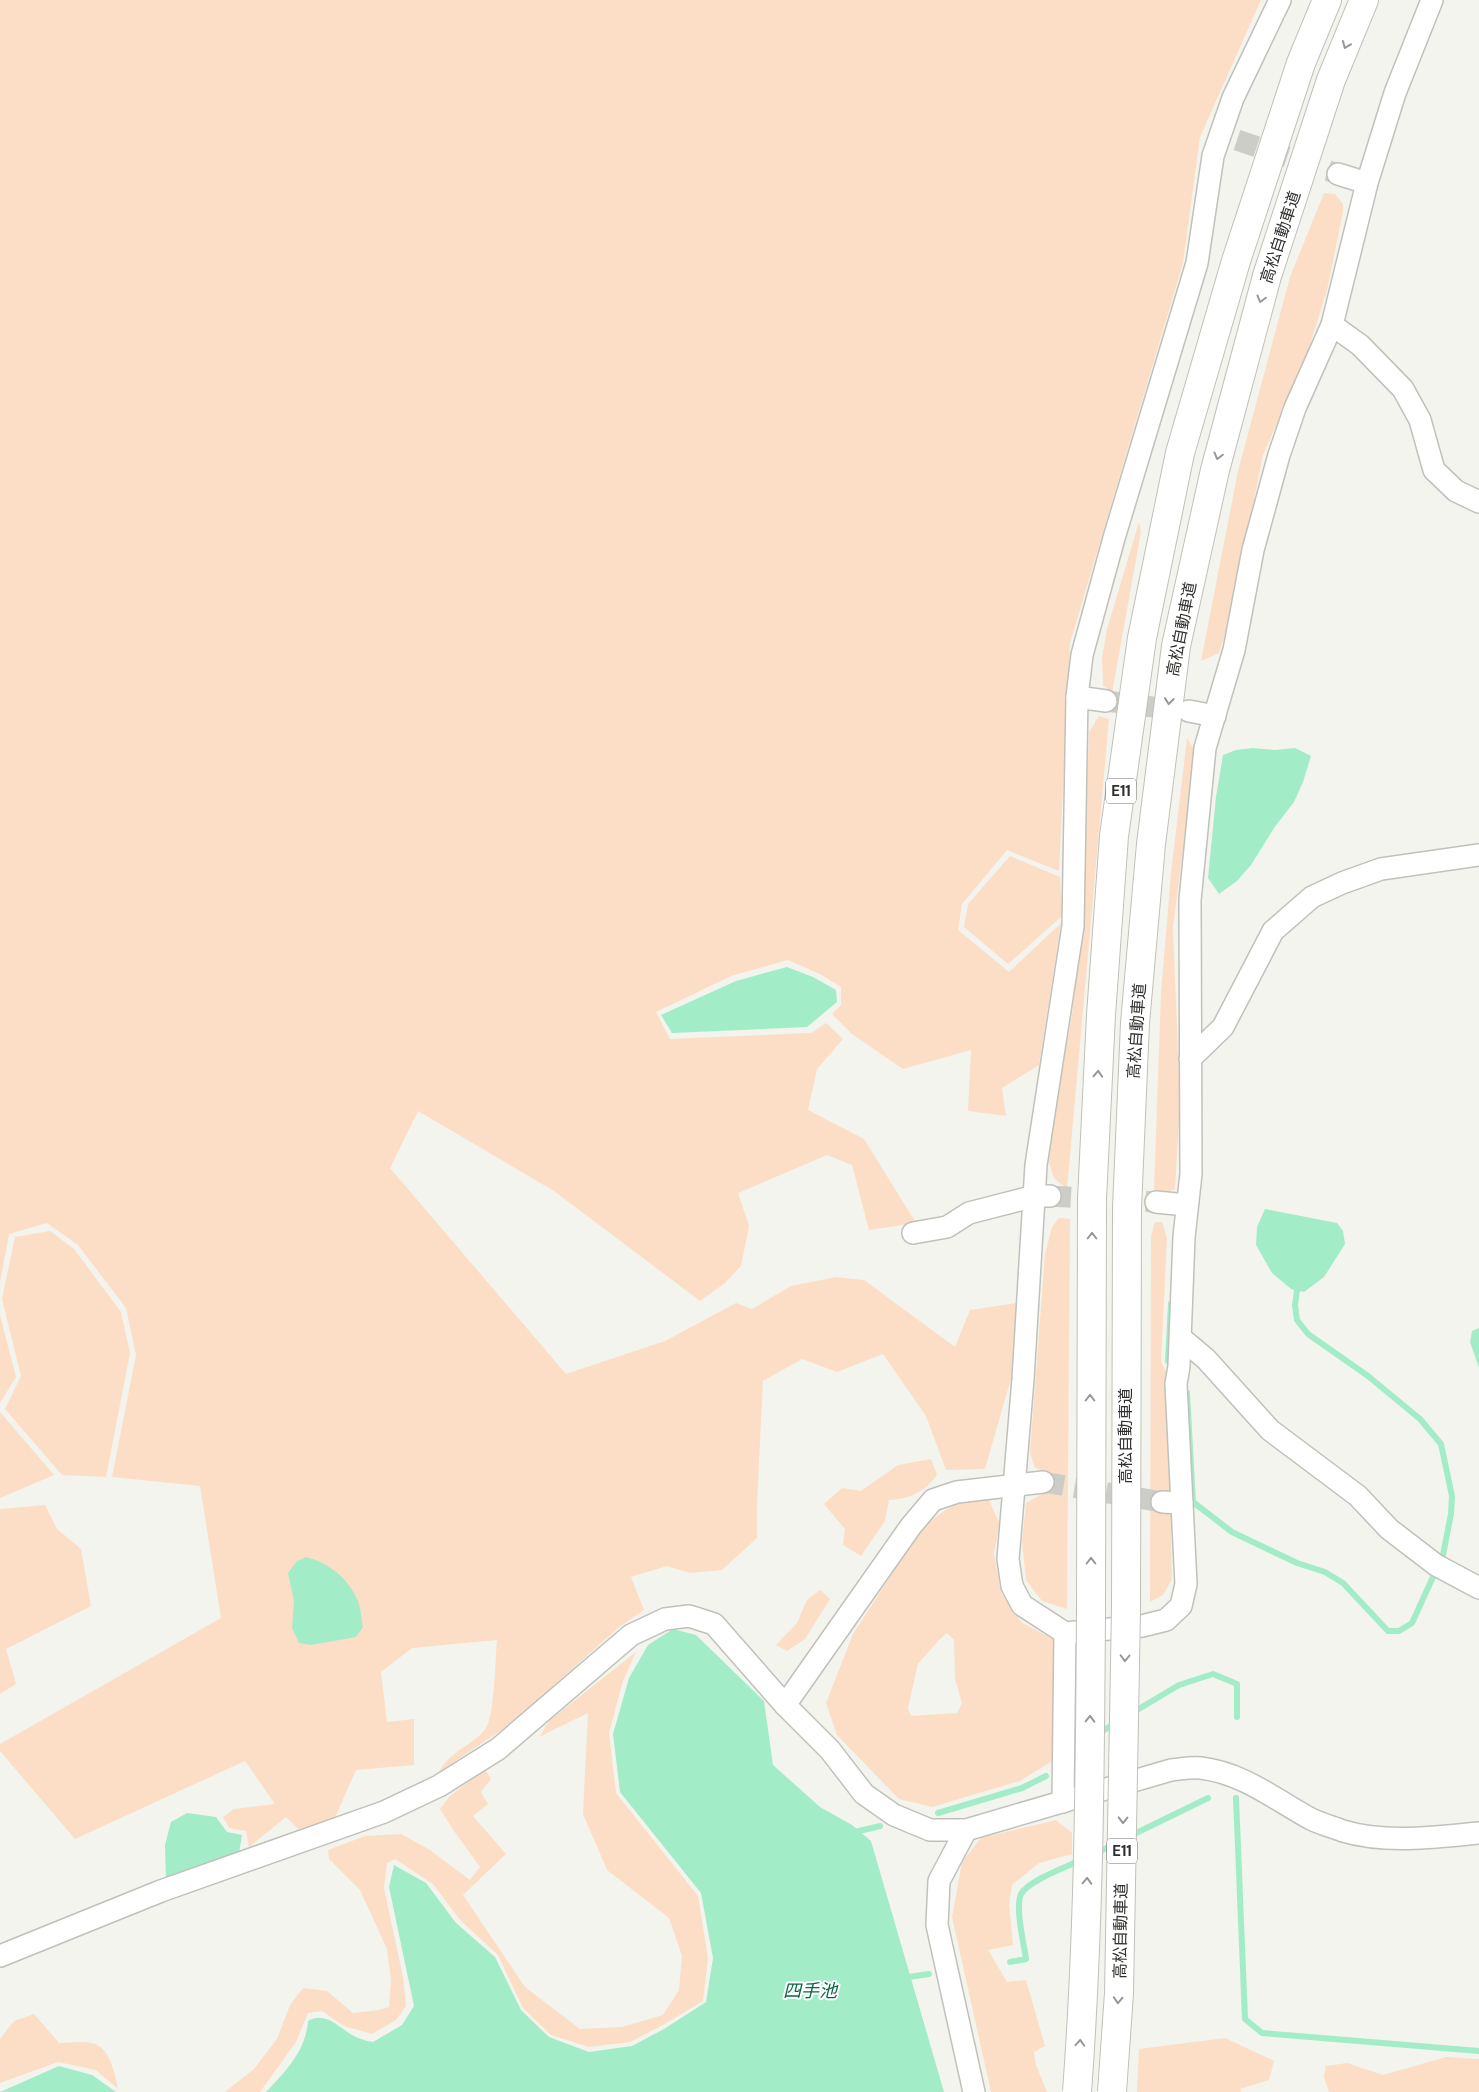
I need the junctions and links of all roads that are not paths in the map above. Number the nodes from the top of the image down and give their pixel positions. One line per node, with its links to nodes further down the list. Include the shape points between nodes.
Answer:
1 (1280, 0): 9 (street, via 1233,98 1229,137 1213,156 1197,263 1114,538 1082,655)
2 (1327, 0): 30 (highway, 高松自動車道 / E11, one-way to 2, bridge, via 1084,2002 1090,1815 1092,1199 1114,836 1142,638 1180,453 1236,261 1301,63)
3 (1364, 0): 31 (highway, 高松自動車道 / E11, one-way to 31, bridge, via 1331,80 1267,276 1215,470 1176,646 1151,844 1136,1023 1127,1208 1126,1609 1119,1993)
4 (1432, 0): 6 (street, via 1394,93)
5 (1338, 174): 6 (street)
6 (1367, 183): 7 (street)
7 (1332, 325): 8 (street, via 1360,345 1403,389 1420,420 1434,470 1456,491); 12 (street, via 1295,408 1279,455 1253,550 1234,650)
8 (1479, 502)
9 (1077, 697): 10 (street); 15 (street, via 1073,926 1038,1156)
10 (1106, 701)
11 (1189, 711): 12 (street)
12 (1215, 716): 14 (street, via 1205,748 1190,900)
13 (1479, 855): 14 (street, via 1382,869 1312,897 1273,931 1224,1027)
14 (1190, 1060): 17 (street, via 1191,1174)
15 (1042, 1196): 18 (street, via 969,1213 947,1227); 21 (street)
16 (1156, 1202): 17 (street)
17 (1187, 1205): 19 (street)
18 (913, 1233)
19 (1181, 1338): 22 (street, via 1206,1359 1270,1430 1358,1496 1389,1529 1439,1567); 23 (street, via 1172,1503 1186,1584 1181,1606 1166,1620 1142,1626)
20 (1043, 1482): 21 (street)
21 (1015, 1486): 23 (street, via 1008,1559 1012,1586 1022,1605); 24 (street, via 957,1492 933,1500 910,1526)
22 (1479, 1588)
23 (1065, 1633): 25 (street)
24 (785, 1705): 26 (street, via 830,1750 864,1794 894,1815 930,1830); 28 (street, via 714,1624 689,1616 665,1619 631,1635 498,1748 440,1786 384,1812 161,1891)
25 (1063, 1802): 26 (street); 27 (street, via 1171,1770 1201,1768 1264,1789 1312,1819 1345,1831 1380,1837 1424,1838)
26 (966, 1830): 29 (street, via 939,1881 937,1926)
27 (1479, 1833)
28 (0, 1956)
29 (974, 2092)
30 (1077, 2092)
31 (1112, 2092)

